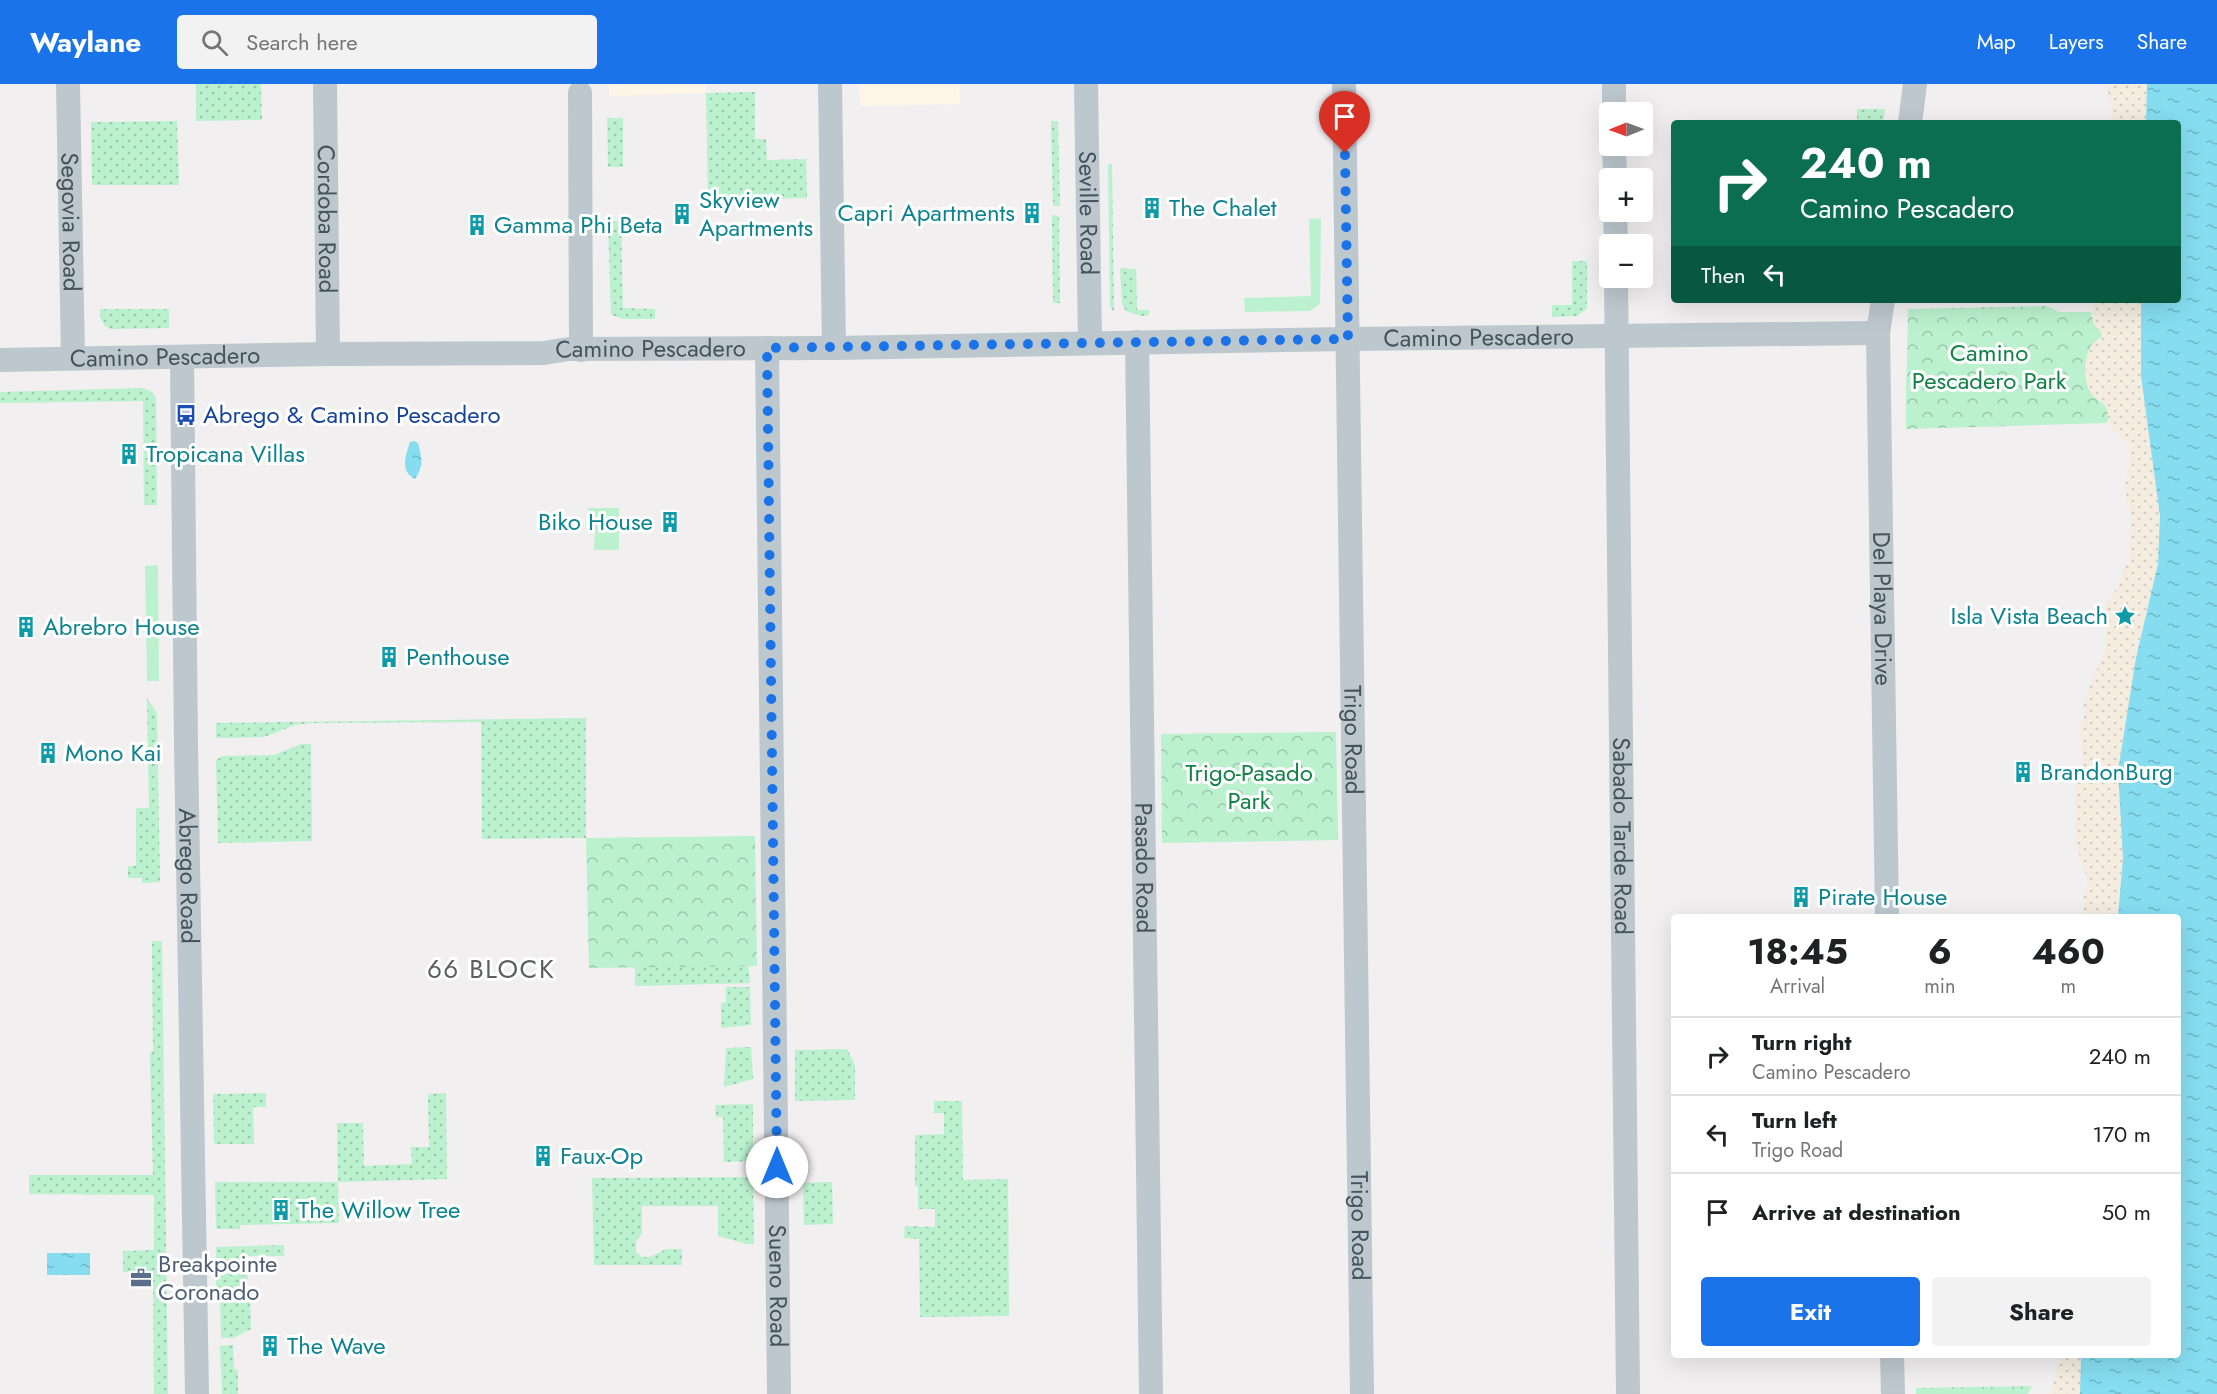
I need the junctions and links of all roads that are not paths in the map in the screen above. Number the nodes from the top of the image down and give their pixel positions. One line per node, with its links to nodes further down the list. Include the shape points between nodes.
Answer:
1 (68, 84): 23 (street, Segovia Road)
2 (325, 84): 21 (street, Cordoba Road)
3 (830, 84): 19 (street)
4 (1086, 84): 17 (street, Seville Road)
5 (1344, 84): 15 (street, Trigo Road)
6 (1614, 84): 9 (street)
7 (1916, 84): 10 (street)
8 (580, 93): 20 (street)
9 (1614, 102)
10 (1910, 120)
11 (1616, 288): 14 (street, Sabado Tarde Road)
12 (1883, 303): 13 (street, Del Playa Drive)
13 (1878, 333): 14 (street, Camino Pescadero); 25 (street, Del Playa Drive)
14 (1617, 337): 15 (street, Camino Pescadero); 31 (street, Sabado Tarde Road)
15 (1348, 339): 16 (street, Camino Pescadero); 30 (street, Trigo Road)
16 (1137, 342): 17 (street, Camino Pescadero); 29 (street, Pasado Road)
17 (1090, 343): 19 (street, Camino Pescadero)
18 (767, 348): 19 (street, Camino Pescadero); 20 (street, Camino Pescadero); 28 (street, Sueno Road)
19 (834, 348)
20 (581, 350): 21 (street, Camino Pescadero)
21 (328, 354): 22 (street, Camino Pescadero)
22 (182, 357): 23 (street, Camino Pescadero); 27 (street, Abrego Road)
23 (73, 358): 24 (street, Camino Pescadero)
24 (0, 360)
25 (1887, 914)
26 (1892, 1358): 32 (street)
27 (197, 1394)
28 (779, 1394)
29 (1152, 1394)
30 (1362, 1394)
31 (1628, 1394)
32 (1893, 1394)

